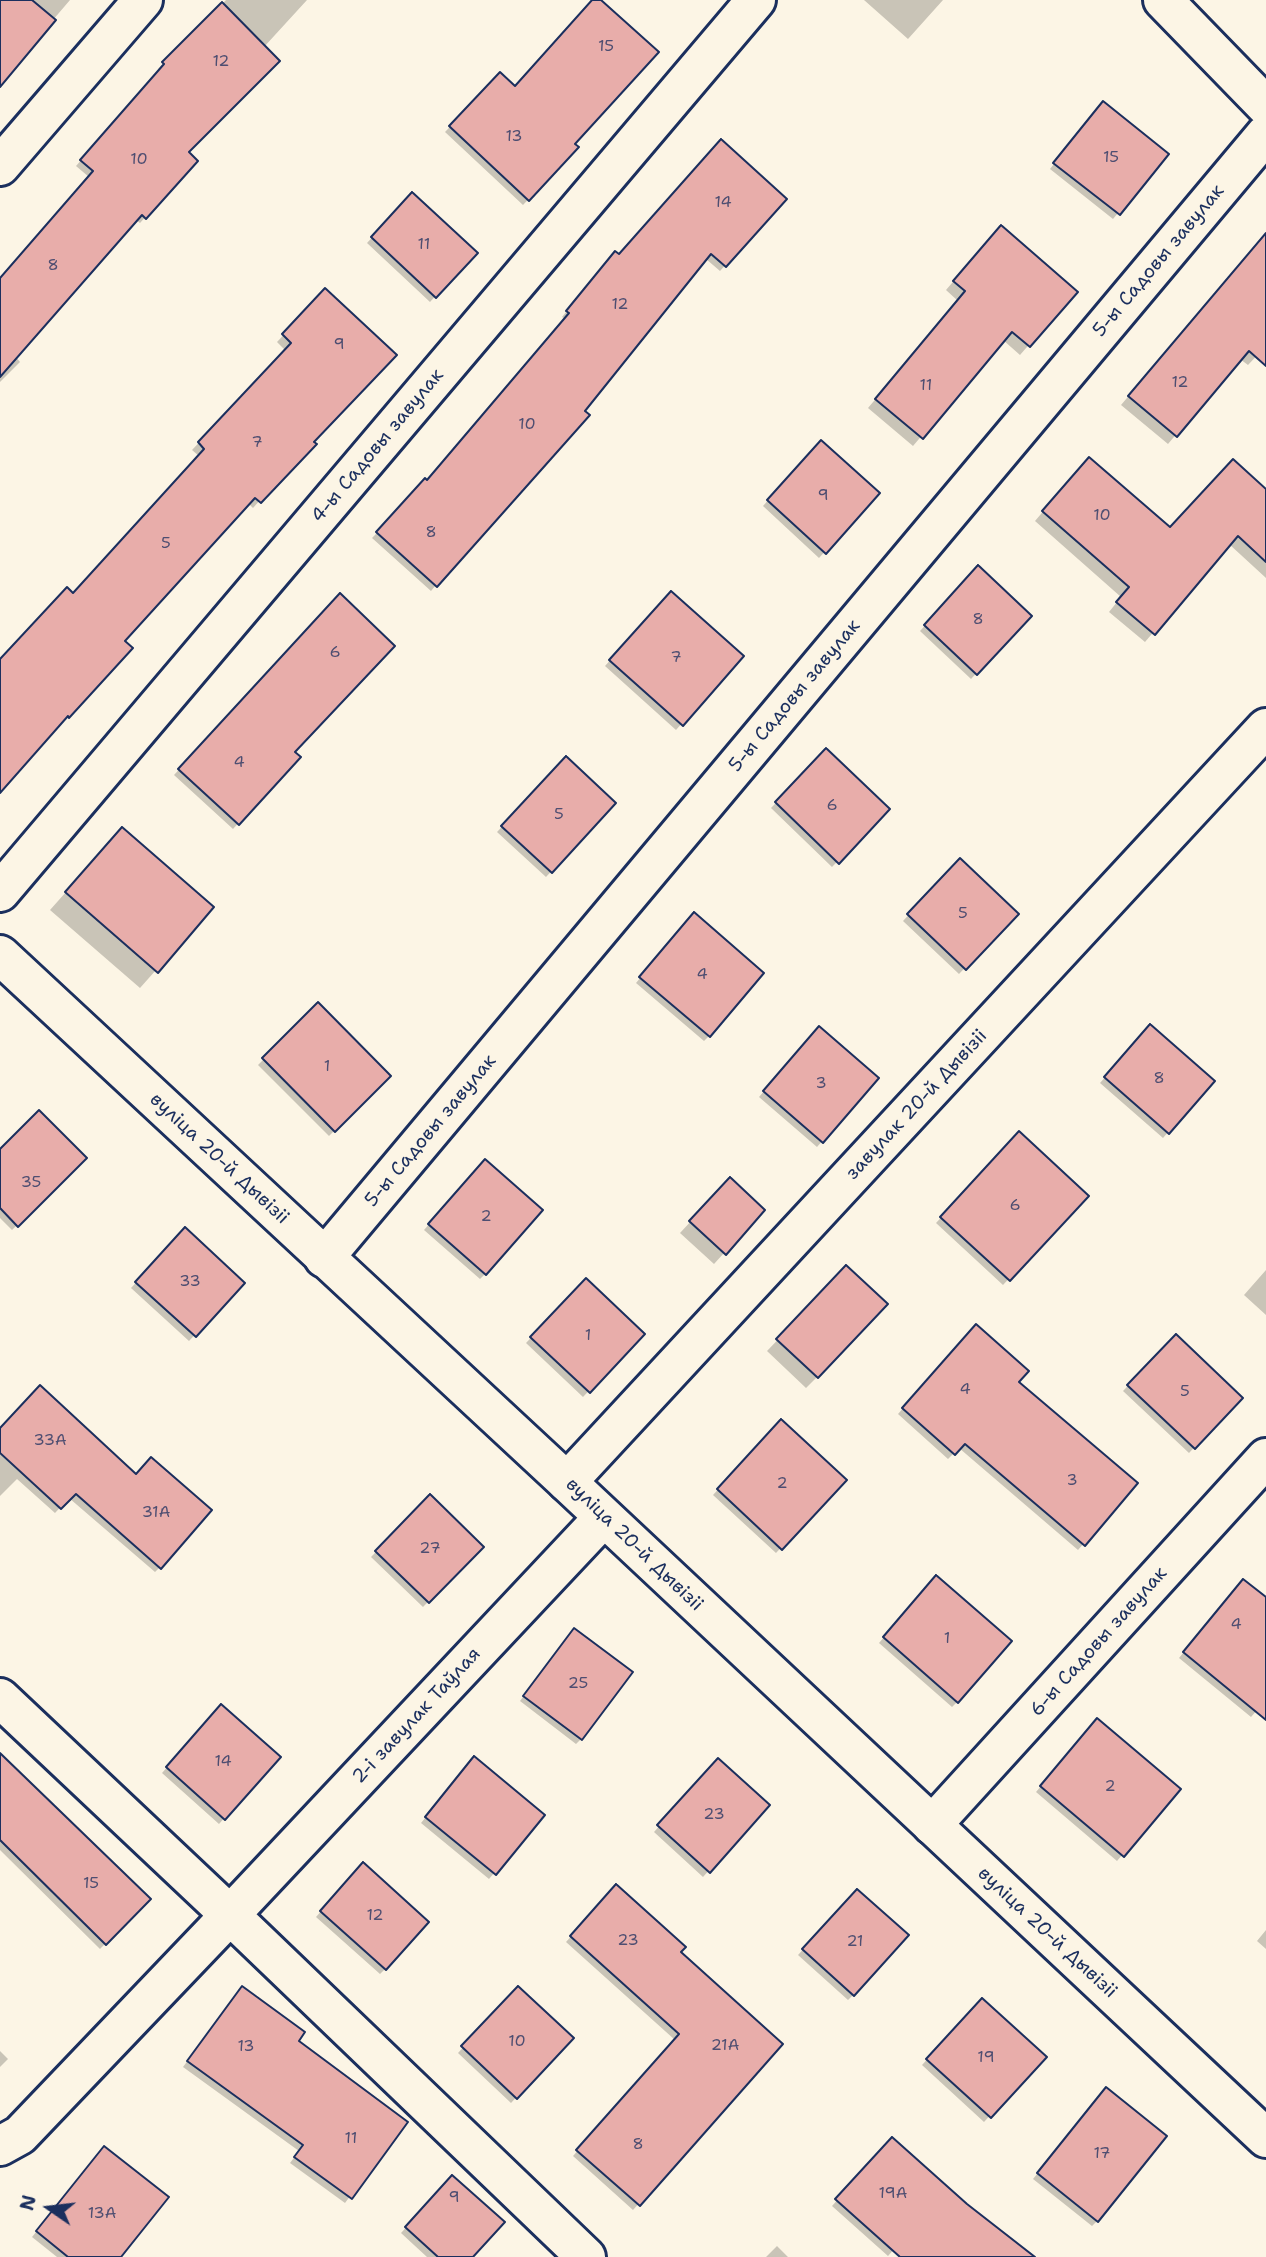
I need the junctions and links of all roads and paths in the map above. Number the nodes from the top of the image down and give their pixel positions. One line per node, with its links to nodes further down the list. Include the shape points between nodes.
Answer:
1 (143, 0): 6 (street)
2 (756, 0): 8 (street, 4-ы Садовы завулак)
3 (1163, 0): 4 (street)
4 (1266, 106)
5 (1266, 134): 10 (street, 5-ы Садовы завулак)
6 (0, 166)
7 (1266, 728): 12 (street, завулак 20-й Дывізіі)
8 (0, 892)
9 (0, 955): 10 (street, вуліца 20-й Дывізіі)
10 (324, 1258): 12 (street, вуліца 20-й Дывізіі)
11 (1266, 1458): 15 (street, 6-ы Садовы завулак)
12 (567, 1482): 13 (street, вуліца 20-й Дывізіі)
13 (603, 1518): 15 (street, вуліца 20-й Дывізіі); 16 (street, 2-і завулак Таўлая)
14 (0, 1698): 16 (street)
15 (932, 1825): 17 (street, вуліца 20-й Дывізіі)
16 (230, 1915): 18 (street, 2-і завулак Таўлая, via 20,2135); 19 (street)
17 (1266, 2138)
18 (0, 2146)
19 (586, 2257)

